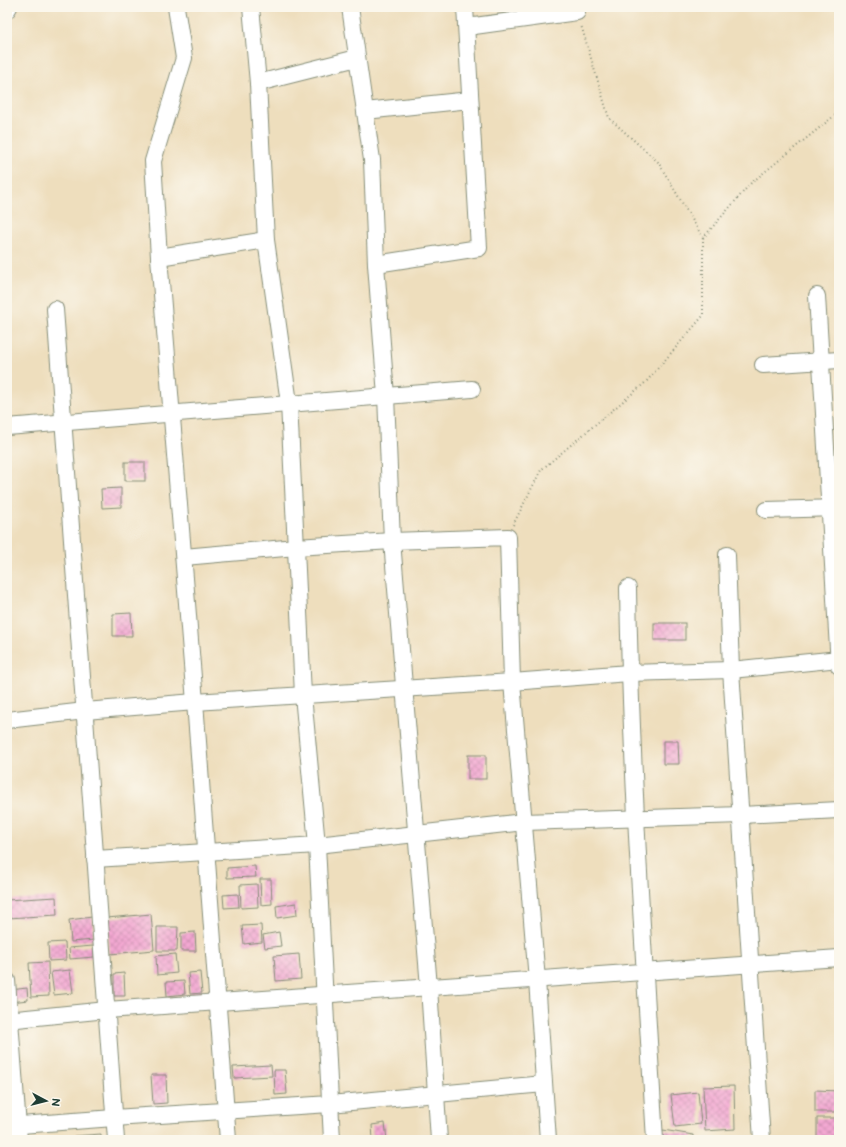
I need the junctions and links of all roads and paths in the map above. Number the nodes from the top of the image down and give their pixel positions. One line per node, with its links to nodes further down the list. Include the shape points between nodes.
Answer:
1 (9, 7): 6 (street)
2 (176, 7): 16 (street, via 184,58 153,161)
3 (251, 7): 10 (street)
4 (350, 7): 9 (street)
5 (465, 7): 8 (street)
6 (7, 10)
7 (577, 10): 8 (street); 14 (path, via 609,118 658,162)
8 (467, 27): 11 (street)
9 (357, 58): 10 (street); 12 (street)
10 (258, 82): 15 (street)
11 (470, 100): 12 (street); 17 (street, via 479,248)
12 (365, 111): 17 (street, via 372,160)
13 (839, 112): 14 (path, via 751,184)
14 (703, 238): 31 (path, via 703,316 646,382 540,470)
15 (266, 240): 16 (street); 25 (street)
16 (159, 257): 26 (street)
17 (376, 264): 24 (street)
18 (817, 296): 21 (street)
19 (55, 309): 27 (street)
20 (839, 360): 21 (street)
21 (821, 362): 22 (street); 29 (street)
22 (763, 365)
23 (472, 389): 24 (street)
24 (386, 396): 25 (street); 32 (street)
25 (289, 403): 26 (street); 33 (street)
26 (171, 414): 27 (street); 35 (street)
27 (64, 422): 28 (street); 44 (street)
28 (7, 427)
29 (834, 508): 30 (street); 37 (street)
30 (766, 510)
31 (508, 538): 32 (street); 40 (street)
32 (392, 541): 33 (street); 41 (street)
33 (296, 547): 35 (street); 42 (street)
34 (727, 555): 38 (street)
35 (184, 557): 43 (street)
36 (628, 588): 39 (street)
37 (839, 661): 38 (street)
38 (731, 670): 39 (street); 47 (street)
39 (629, 673): 40 (street); 48 (street)
40 (512, 682): 41 (street); 49 (street)
41 (404, 688): 42 (street); 50 (street)
42 (303, 695): 43 (street); 51 (street)
43 (195, 702): 44 (street); 52 (street)
44 (85, 711): 45 (street); 53 (street)
45 (7, 720)
46 (839, 810): 47 (street)
47 (740, 816): 48 (street); 55 (street)
48 (636, 819): 49 (street); 56 (street)
49 (524, 822): 50 (street); 58 (street)
50 (416, 834): 51 (street); 59 (street)
51 (317, 844): 52 (street); 60 (street)
52 (206, 851): 53 (street); 61 (street)
53 (95, 859): 62 (street)
54 (839, 958): 55 (street)
55 (750, 965): 56 (street); 76 (street)
56 (645, 972): 58 (street); 75 (street)
57 (7, 980): 63 (street)
58 (537, 980): 59 (street); 64 (street)
59 (429, 988): 60 (street); 65 (street)
60 (324, 994): 61 (street); 66 (street)
61 (218, 1002): 62 (street); 67 (street)
62 (106, 1010): 63 (street); 68 (street)
63 (8, 1020): 69 (street)
64 (544, 1084): 65 (street); 74 (street)
65 (436, 1094): 66 (street); 73 (street)
66 (330, 1104): 67 (street); 72 (street)
67 (226, 1112): 68 (street); 71 (street)
68 (114, 1118): 69 (street); 70 (street)
69 (14, 1131)
70 (116, 1140)
71 (228, 1140)
72 (332, 1140)
73 (439, 1140)
74 (548, 1140)
75 (655, 1140)
76 (762, 1140)

